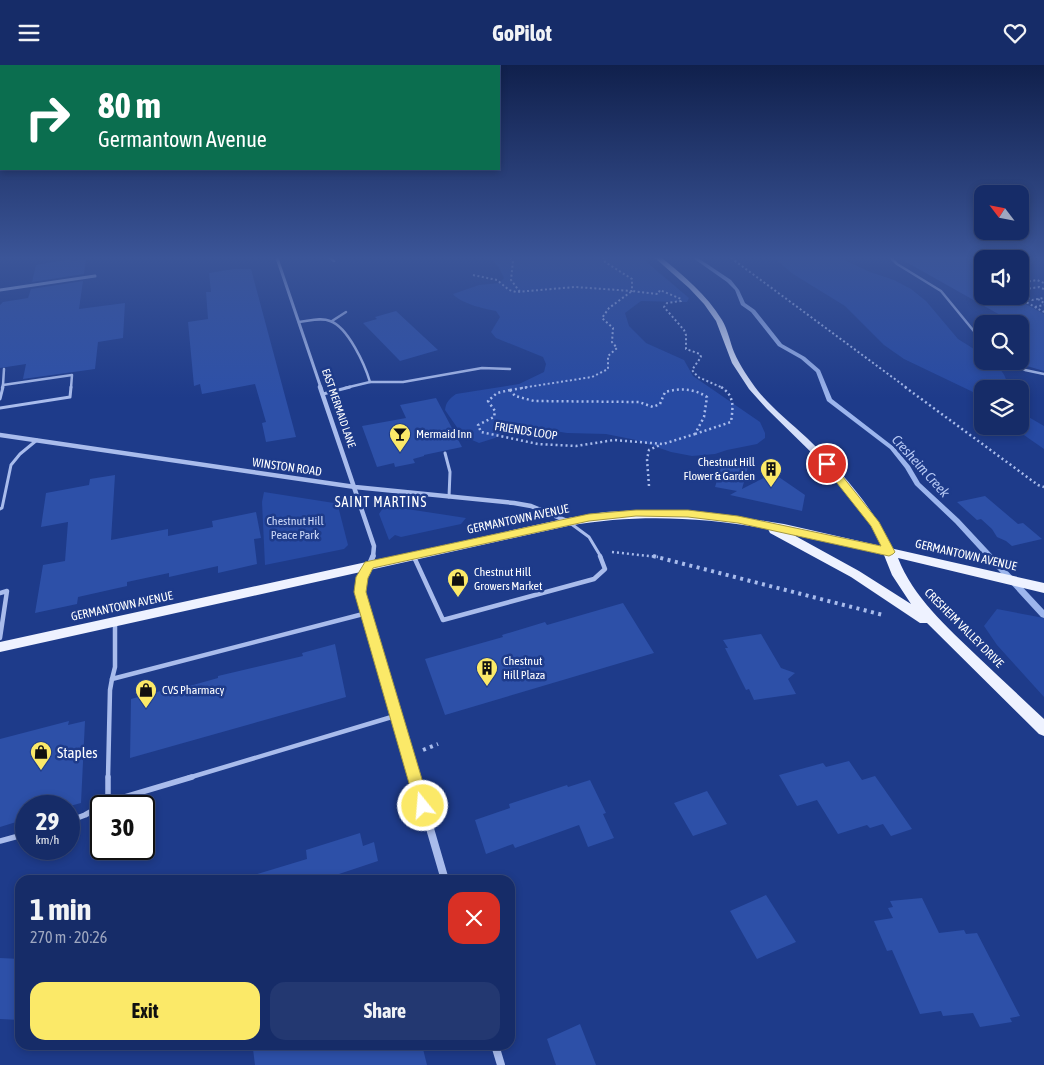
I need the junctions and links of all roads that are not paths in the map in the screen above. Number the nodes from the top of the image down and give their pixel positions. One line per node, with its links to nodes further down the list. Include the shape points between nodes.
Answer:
1 (293, 305): 6 (street, EAST MERMAID LANE)
2 (708, 305): 25 (main road, CRESHEIM VALLEY DRIVE, via 751,386 845,485 876,525)
3 (952, 305): 7 (lane)
4 (346, 312): 5 (lane)
5 (332, 321): 6 (lane); 12 (lane, via 359,354)
6 (299, 322): 14 (street, EAST MERMAID LANE)
7 (974, 331)
8 (4, 369): 13 (lane)
9 (510, 369): 12 (lane, via 482,368 403,382)
10 (1025, 370): 11 (lane)
11 (1044, 373)
12 (370, 382): 14 (lane)
13 (2, 385): 15 (lane); 16 (lane, via 72,375 70,397)
14 (324, 394): 20 (street, EAST MERMAID LANE)
15 (0, 399)
16 (0, 408)
17 (0, 435): 18 (street, WINSTON ROAD)
18 (36, 440): 20 (street, WINSTON ROAD); 22 (lane, via 11,465)
19 (445, 453): 21 (lane, via 450,472)
20 (355, 487): 21 (street, WINSTON ROAD); 27 (street, EAST MERMAID LANE, via 374,546)
21 (449, 497): 23 (street, WINSTON ROAD, via 531,507)
22 (0, 509)
23 (568, 522): 24 (main road, GERMANTOWN AVENUE, via 612,515 663,513); 26 (main road, GERMANTOWN AVENUE); 26 (lane, via 592,537 605,569 594,579 443,619)
24 (761, 523): 25 (main road, GERMANTOWN AVENUE); 32 (main road, via 856,574)
25 (889, 552): 28 (main road, GERMANTOWN AVENUE); 32 (main road, CRESHEIM VALLEY DRIVE, via 906,588)
26 (413, 555): 27 (main road, GERMANTOWN AVENUE)
27 (369, 565): 30 (street, EAST MERMAID LANE, via 360,584); 31 (main road, GERMANTOWN AVENUE)
28 (1044, 587)
29 (0, 593): 33 (lane, via 7,591)
30 (367, 613): 35 (lane); 36 (street, EAST MERMAID LANE)
31 (115, 621): 34 (main road, GERMANTOWN AVENUE); 35 (lane)
32 (940, 629): 37 (main road, CRESHEIM VALLEY DRIVE)
33 (0, 638)
34 (0, 647)
35 (112, 679): 38 (lane)
36 (395, 716): 39 (lane); 42 (street, EAST MERMAID LANE)
37 (1044, 729)
38 (108, 795)
39 (131, 795)
40 (15, 837): 41 (lane)
41 (0, 841)
42 (443, 875)
43 (496, 1050): 44 (street)
44 (501, 1065)

